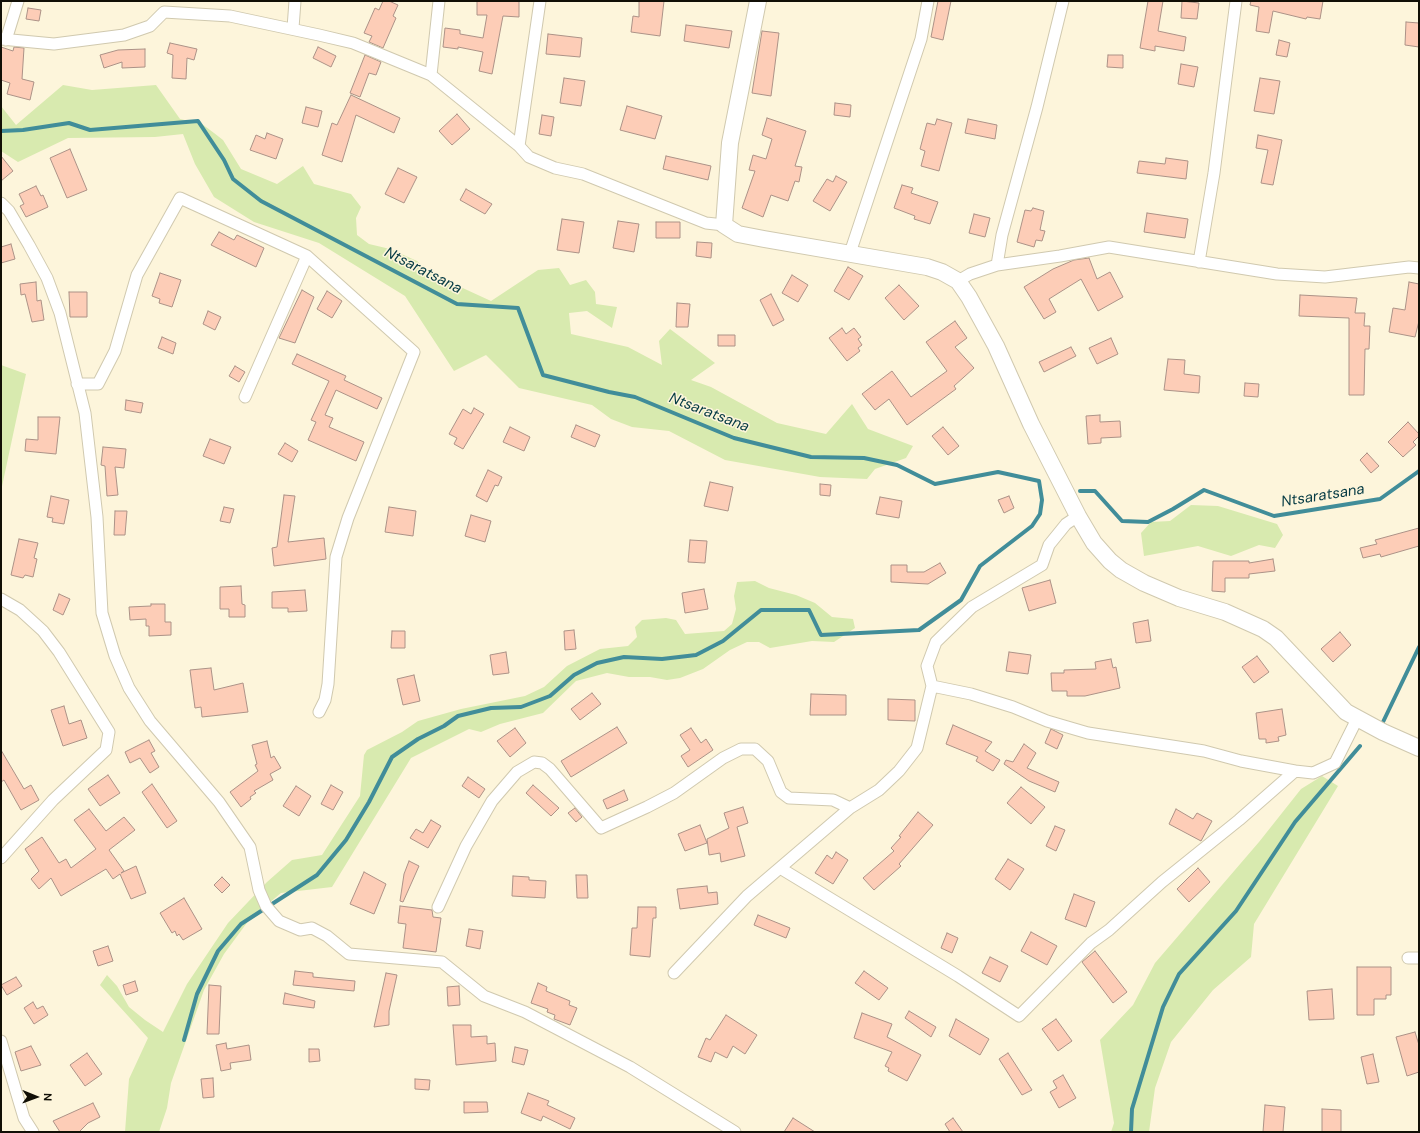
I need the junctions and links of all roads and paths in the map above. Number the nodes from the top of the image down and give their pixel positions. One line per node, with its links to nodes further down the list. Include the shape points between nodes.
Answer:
1 (18, 1): 11 (street)
2 (295, 1): 10 (street)
3 (439, 1): 12 (street)
4 (540, 1): 13 (street)
5 (758, 1): 15 (street, via 730,143)
6 (928, 1): 16 (street, via 921,39)
7 (1063, 1): 19 (street, via 1002,235)
8 (1236, 1): 18 (street, via 1214,173)
9 (165, 6): 10 (street); 11 (street, via 150,26 124,35 54,44)
10 (293, 28): 12 (street, via 353,43)
11 (4, 39)
12 (431, 75): 13 (street)
13 (519, 146): 15 (street, via 529,157 555,168 583,174 706,223)
14 (1, 203): 22 (street, via 9,212 47,278 60,313)
15 (724, 225): 16 (street, via 738,234)
16 (850, 253): 21 (street, via 926,267)
17 (307, 256): 22 (street, via 180,198 137,275 115,351 98,384); 23 (street); 27 (street, via 414,352 348,518 336,557 328,684 325,700)
18 (1199, 262): 19 (street, via 1109,247); 20 (street, via 1270,274 1325,277)
19 (997, 265): 21 (street)
20 (1419, 268)
21 (958, 281): 24 (street, via 970,296 996,346 1034,430)
22 (77, 384): 38 (street, via 85,414 92,460 102,612 115,656 129,688 150,721 219,802 250,847 259,890 266,906 279,922 300,930 312,928 327,936 349,954 442,962 484,996 525,1012 630,1067)
23 (245, 396)
24 (1078, 516): 26 (street, via 1066,524 1049,545 1042,565 972,607 936,642 927,666); 28 (street, via 1094,543 1120,570 1179,598 1225,612 1263,629 1276,638 1346,712)
25 (1, 599): 32 (street, via 20,610 43,631 109,732 106,750 53,800)
26 (932, 686): 30 (street, via 971,694 1088,733 1204,751); 31 (street, via 917,748 900,772 879,790)
27 (319, 712)
28 (1357, 719): 29 (street); 30 (street, via 1335,764 1313,773)
29 (1419, 748)
30 (1295, 771): 33 (street, via 1091,943 1019,1016)
31 (850, 808): 33 (street); 34 (street, via 834,800 789,798 781,792 768,761 755,749 741,749 723,758 674,793 601,828 550,769 542,763 534,762 516,772 492,801 466,846)
32 (1, 858)
33 (780, 868): 35 (street, via 747,896)
34 (438, 906)
35 (674, 973)
36 (1, 1041): 37 (street, via 24,1118)
37 (33, 1132)
38 (735, 1132)

